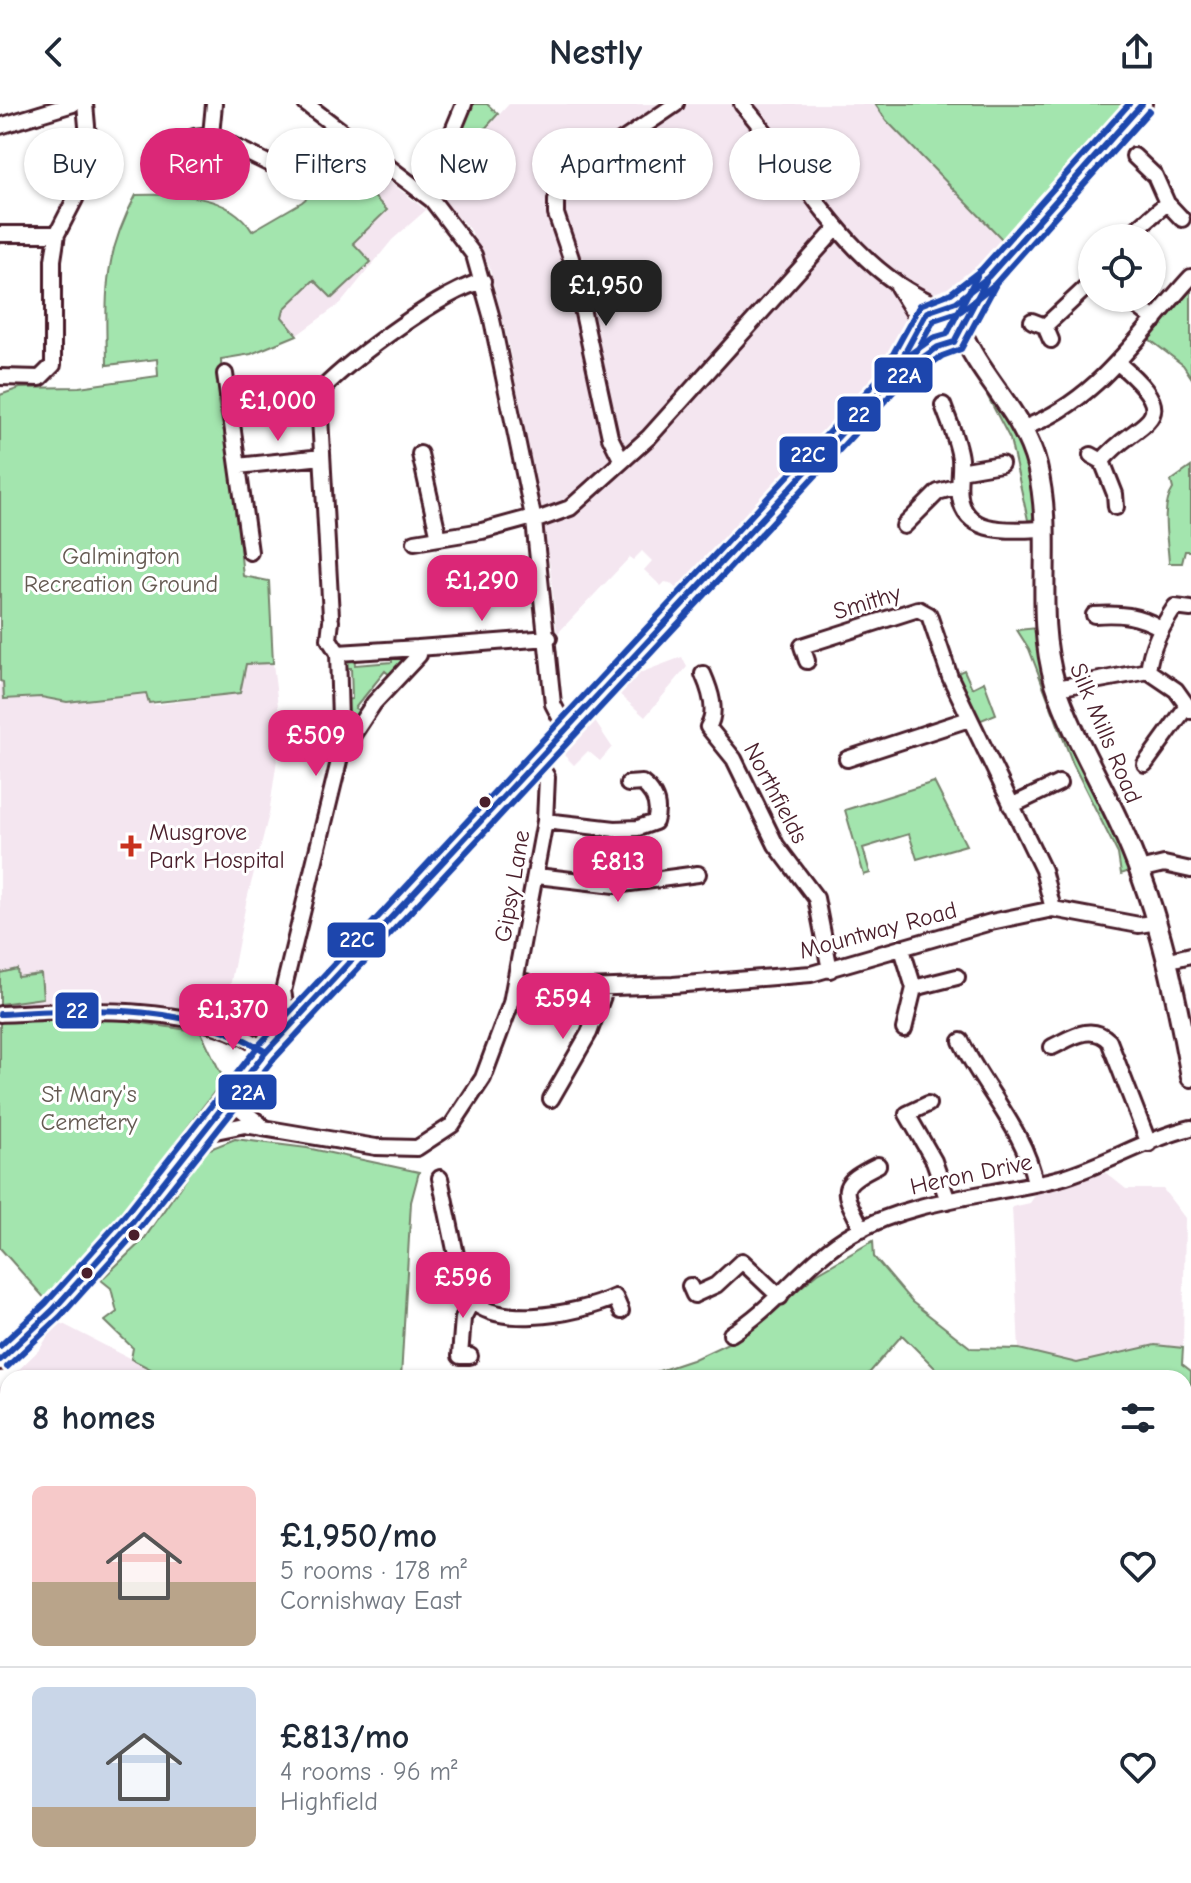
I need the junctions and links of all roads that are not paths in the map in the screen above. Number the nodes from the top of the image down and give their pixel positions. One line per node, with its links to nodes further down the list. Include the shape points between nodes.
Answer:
1 (73, 104): 9 (street)
2 (85, 104): 23 (street, via 89,148 75,199)
3 (214, 104): 11 (street)
4 (306, 104): 16 (street)
5 (464, 104): 12 (street)
6 (676, 104): 45 (street, via 570,178 560,189 556,214 571,258 610,437)
7 (742, 104): 21 (street)
8 (1142, 104): 24 (main road)
9 (33, 110): 10 (street)
10 (0, 126)
11 (212, 128)
12 (454, 128)
13 (1134, 156): 18 (street)
14 (250, 157): 15 (street)
15 (260, 163)
16 (411, 183)
17 (429, 200): 26 (street, via 460,233)
18 (1167, 203): 19 (street); 20 (street)
19 (1182, 219)
20 (1142, 224)
21 (836, 229): 27 (street); 45 (street, via 692,392)
22 (0, 234): 23 (street)
23 (57, 234): 38 (street, via 50,372 40,378)
24 (988, 277): 29 (main road); 33 (main road)
25 (1191, 277): 31 (street)
26 (483, 281): 44 (street, via 440,301 322,389); 51 (street)
27 (898, 286): 29 (street); 32 (street)
28 (1078, 293): 34 (street, via 1039,323)
29 (942, 307): 32 (main road, via 927,312); 33 (main road, via 957,315)
30 (1145, 312): 31 (street)
31 (1155, 320): 36 (street)
32 (921, 326): 35 (main road, via 926,340); 40 (main road)
33 (961, 326): 35 (main road, via 954,342); 37 (main road, Silk Mills Road)
34 (1051, 340)
35 (940, 347): 37 (main road, Silk Mills Road); 40 (main road)
36 (1118, 363): 42 (street, via 1066,408); 50 (street, via 1146,389 1152,409 1144,429 1096,458)
37 (980, 367): 42 (main road, Silk Mills Road)
38 (0, 377)
39 (229, 382): 47 (street)
40 (889, 382): 69 (main road)
41 (942, 413): 48 (street, via 958,448)
42 (1023, 428): 53 (main road, Silk Mills Road, via 1037,464)
43 (420, 454): 54 (street)
44 (322, 457): 47 (street); 62 (street, via 329,639)
45 (622, 461): 51 (street, via 570,508)
46 (993, 463): 48 (street)
47 (238, 466): 56 (street)
48 (960, 471): 49 (street)
49 (959, 486): 52 (street, via 938,492); 53 (street, via 968,514 984,527)
50 (1117, 498)
51 (534, 519): 54 (street); 60 (street)
52 (911, 523)
53 (1045, 529): 66 (main road, Silk Mills Road, via 1043,629)
54 (439, 538): 55 (street)
55 (415, 542)
56 (250, 552)
57 (1191, 609): 59 (street, via 1176,600)
58 (1104, 619): 59 (street, via 1142,618)
59 (1161, 628): 64 (street)
60 (549, 638): 61 (street); 69 (street, via 553,704)
61 (418, 648): 62 (street); 70 (street, via 419,655 374,703)
62 (338, 653): 70 (street)
63 (807, 661): 68 (street, Smithy, via 799,639 925,611)
64 (1148, 671): 66 (street); 67 (street, via 1176,690)
65 (703, 674): 89 (street, Northfields, via 715,688 713,719 704,731 734,759 783,857 816,898)
66 (1057, 688): 80 (main road, Silk Mills Road)
67 (1189, 708): 71 (street)
68 (969, 719): 73 (street); 76 (street, Smithy)
69 (566, 729): 72 (main road)
70 (341, 753): 94 (street, via 286,978)
71 (1154, 758)
72 (537, 760): 77 (street, Gipsy Lane, via 547,777); 98 (main road)
73 (848, 760)
74 (638, 780): 78 (street, via 654,796)
75 (1059, 783): 76 (street)
76 (1011, 806): 84 (street, Smithy, via 1043,870)
77 (545, 821): 78 (street, via 615,829); 83 (street, Gipsy Lane)
78 (655, 822): 79 (street)
79 (662, 837)
80 (1139, 870): 81 (street, via 1164,864); 85 (main road, Silk Mills Road)
81 (1191, 870)
82 (698, 874): 83 (street, via 615,885)
83 (537, 876): 105 (street, Gipsy Lane, via 506,1020 467,1107 441,1135 417,1148 376,1147)
84 (1053, 909): 85 (street, Mountway Road, via 1139,925); 86 (street, Mountway Road)
85 (1157, 922): 88 (main road, Silk Mills Road)
86 (902, 949): 89 (street, Mountway Road); 93 (street)
87 (1191, 955): 88 (street)
88 (1170, 960): 100 (main road, Silk Mills Road)
89 (830, 970): 92 (street, Mountway Road)
90 (957, 977): 93 (street)
91 (526, 982): 92 (street, Mountway Road, via 532,996 555,989)
92 (606, 988): 101 (street, via 589,1033)
93 (914, 988): 96 (street)
94 (285, 1003)
95 (0, 1014): 98 (street, via 147,1014 222,1027)
96 (904, 1029)
97 (961, 1041): 111 (street, via 1001,1106)
98 (272, 1045): 102 (main road)
99 (1052, 1047): 108 (street, via 1089,1031 1109,1041)
100 (1191, 1077)
101 (551, 1099)
102 (225, 1103): 104 (street); 105 (street); 107 (main road)
103 (928, 1104): 112 (street, via 907,1114 905,1125 934,1161)
104 (245, 1125): 105 (street); 107 (street)
105 (264, 1127)
106 (1191, 1128): 108 (street, Heron Drive)
107 (201, 1134): 120 (main road, via 133,1221 53,1310)
108 (1149, 1144): 111 (street, Heron Drive, via 1110,1162)
109 (878, 1165): 113 (street, via 850,1178 845,1192)
110 (440, 1178): 117 (street, via 463,1288)
111 (1035, 1183): 112 (street, Heron Drive)
112 (948, 1201): 113 (street, Heron Drive)
113 (862, 1229): 115 (street, Heron Drive, via 818,1259)
114 (694, 1295): 115 (street, via 716,1285 747,1257)
115 (780, 1297): 118 (street, Heron Drive)
116 (616, 1299): 117 (street, via 556,1314 485,1312)
117 (471, 1303): 119 (street, via 463,1318 460,1356)
118 (731, 1334)
119 (470, 1356)
120 (0, 1359)

